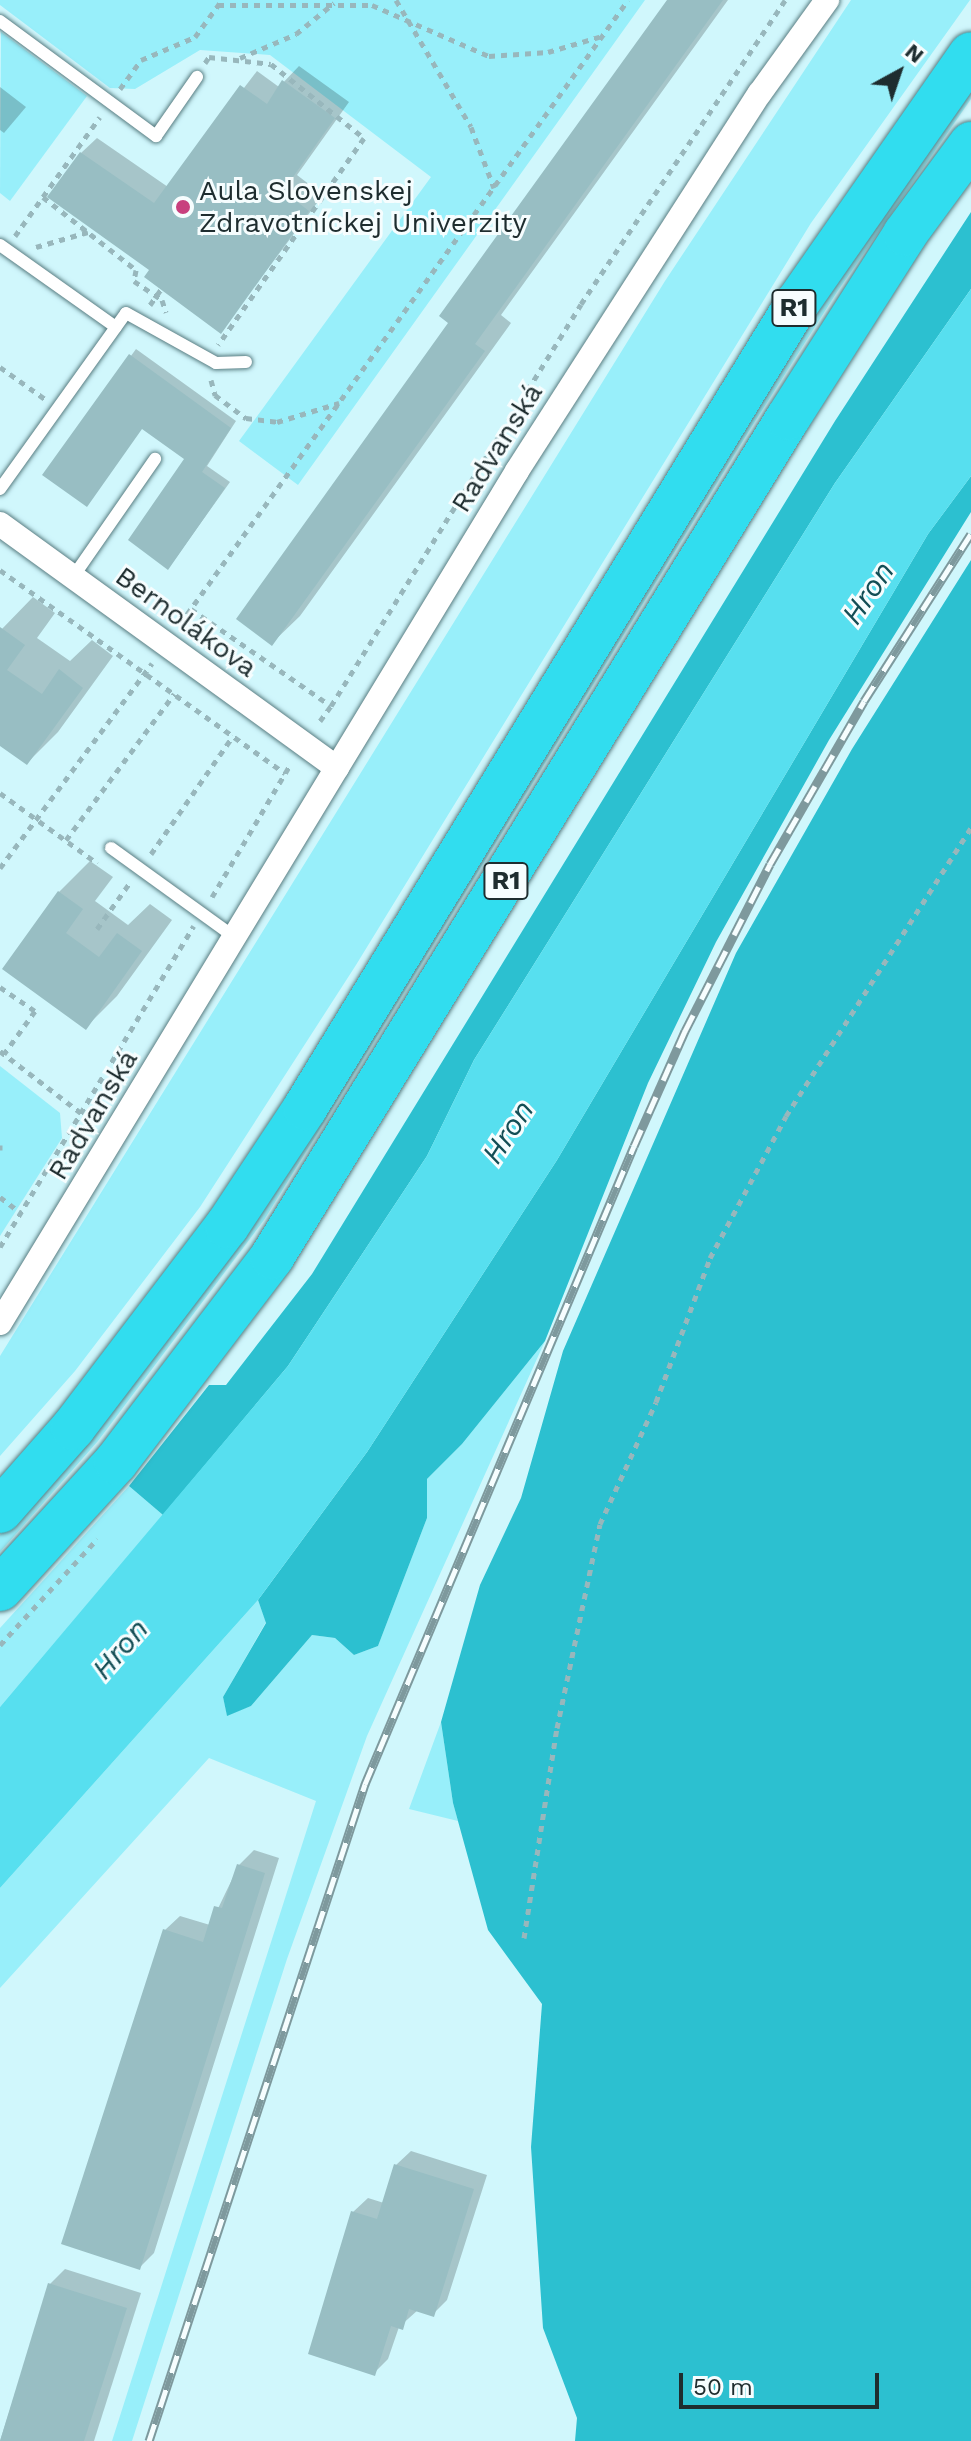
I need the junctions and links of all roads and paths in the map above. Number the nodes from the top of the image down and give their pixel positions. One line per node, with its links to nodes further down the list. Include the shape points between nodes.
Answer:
1 (396, 0): 8 (path)
2 (628, 0): 9 (path)
3 (785, 0): 39 (path, via 581,304)
4 (827, 0): 42 (street, Radvanská, via 760,93 517,471)
5 (220, 3): 6 (path); 13 (path, via 195,37 141,60)
6 (335, 3): 8 (path, via 372,5); 11 (path, via 296,34)
7 (0, 21): 13 (lane)
8 (409, 23): 9 (path, via 489,56 548,52); 15 (path, via 471,127)
9 (603, 36): 15 (path)
10 (971, 54): 58 (highway, R1, via 790,315 305,1108 227,1226 73,1428)
11 (239, 59): 12 (path, via 209,57); 23 (path, via 271,64 364,138 216,347)
12 (197, 77): 13 (lane, via 156,136)
13 (110, 103): 16 (path)
14 (971, 144): 59 (highway, R1, via 905,234 788,418 272,1257 116,1462)
15 (494, 188): 27 (path)
16 (43, 197): 17 (path); 18 (path)
17 (89, 232): 18 (path); 20 (path, via 136,270 134,281)
18 (6, 249): 22 (lane)
19 (161, 289): 20 (path)
20 (156, 296): 21 (path)
21 (168, 320)
22 (116, 327): 24 (lane, via 126,313); 28 (lane)
23 (204, 340)
24 (206, 358): 25 (lane); 27 (path, via 215,395 246,418 277,422)
25 (246, 362)
26 (0, 367): 28 (path)
27 (340, 402): 34 (path)
28 (58, 408): 30 (lane)
29 (155, 459): 33 (lane)
30 (0, 489)
31 (0, 524): 33 (street, Bernolákova)
32 (0, 570): 37 (path)
33 (73, 577): 42 (street, Bernolákova)
34 (191, 609): 35 (path); 39 (path)
35 (177, 628)
36 (157, 657): 37 (path)
37 (145, 673): 38 (path); 46 (path)
38 (174, 694): 41 (path); 44 (path)
39 (331, 706): 40 (path)
40 (320, 721)
41 (233, 736): 47 (path); 48 (path, via 285,773)
42 (337, 768): 50 (street, Radvanská)
43 (971, 828): 60 (path, via 839,1029 724,1232 600,1524 554,1743)
44 (66, 840)
45 (111, 848): 47 (lane)
46 (0, 868)
47 (140, 869): 48 (lane); 49 (path)
48 (202, 913): 50 (lane); 53 (path)
49 (97, 929)
50 (236, 938): 57 (street, Radvanská)
51 (0, 987): 52 (path, via 35,1011)
52 (2, 1053): 53 (path)
53 (81, 1113): 55 (path)
54 (0, 1197): 55 (path)
55 (21, 1213): 56 (path)
56 (0, 1247)
57 (0, 1323)
58 (2, 1508)
59 (0, 1589)
60 (524, 1938)

